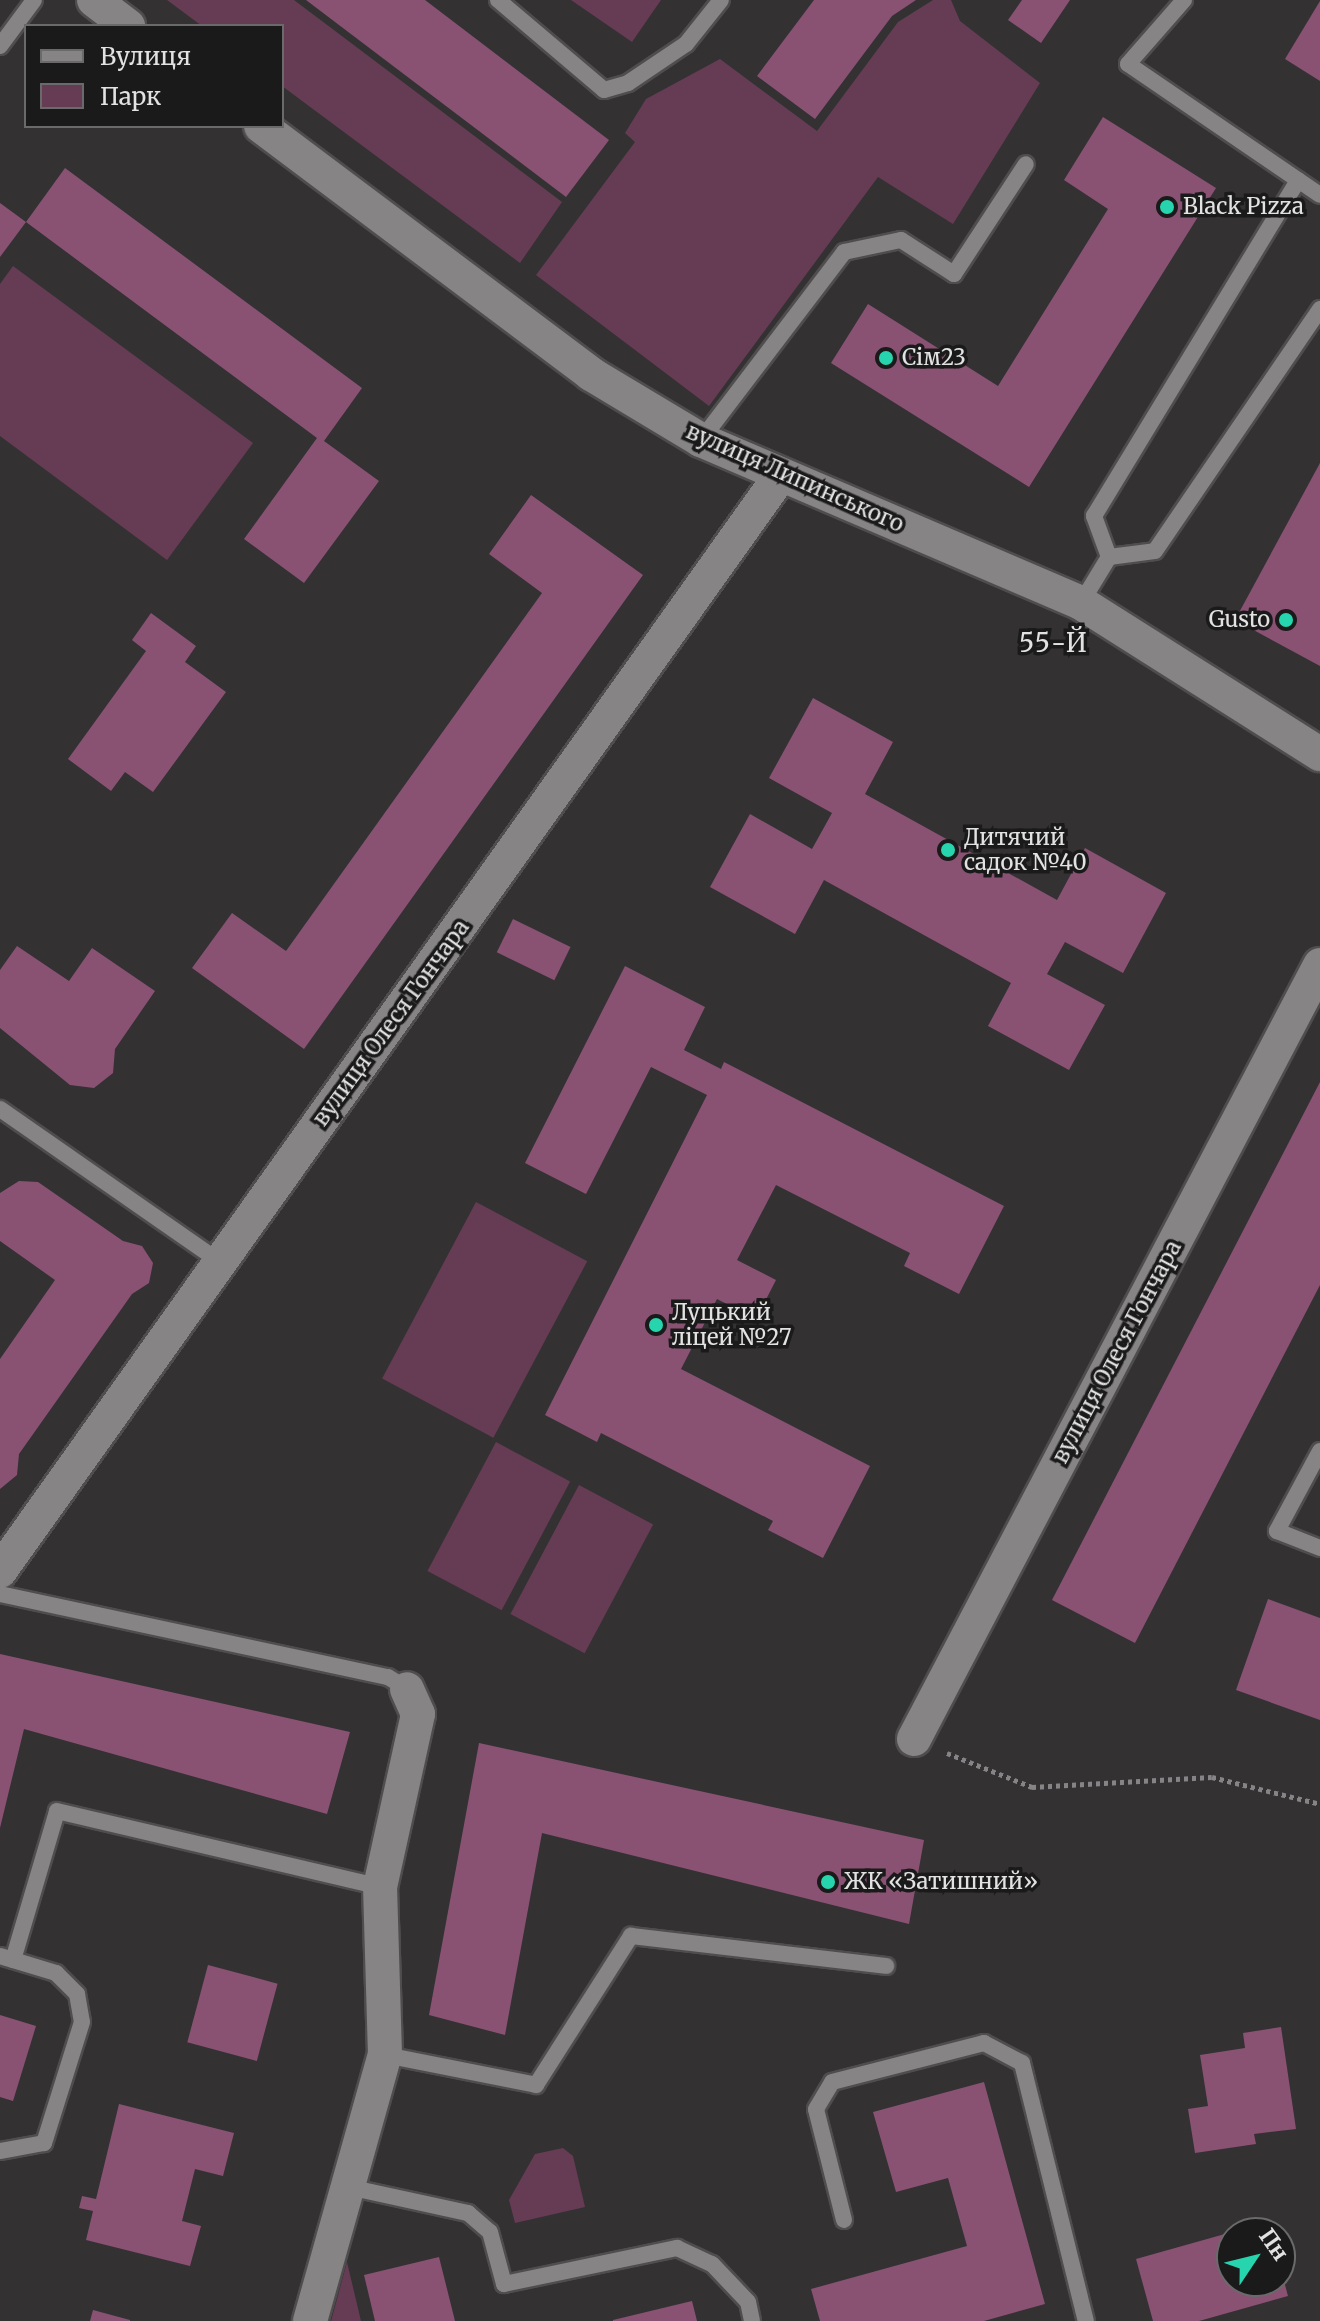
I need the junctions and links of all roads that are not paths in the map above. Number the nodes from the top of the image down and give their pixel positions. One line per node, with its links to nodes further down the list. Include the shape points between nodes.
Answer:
1 (34, 0): 7 (lane)
2 (94, 0): 6 (street)
3 (498, 0): 4 (lane, via 604,90 628,83 686,44)
4 (721, 0)
5 (1184, 0): 10 (lane, via 1128,64)
6 (125, 24)
7 (0, 46)
8 (264, 128): 13 (street, вулиця Липинського, via 591,374)
9 (1026, 164): 13 (lane, via 954,274 901,240 844,252)
10 (1298, 180): 11 (lane); 15 (lane, via 1094,516)
11 (1320, 195)
12 (1320, 309): 15 (lane, via 1155,551)
13 (701, 440): 14 (street, вулиця Липинського)
14 (781, 475): 16 (street, вулиця Липинського); 20 (street, вулиця Олеся Гончара)
15 (1109, 557): 16 (lane)
16 (1081, 603): 17 (street, вулиця Липинського)
17 (1320, 754)
18 (1320, 965): 26 (street, вулиця Олеся Гончара)
19 (0, 1109): 20 (lane)
20 (220, 1262): 23 (street, вулиця Олеся Гончара)
21 (1320, 1451): 22 (lane, via 1277,1531)
22 (1320, 1548)
23 (0, 1571)
24 (0, 1594): 25 (lane, via 388,1677)
25 (407, 1689): 27 (street, via 418,1714)
26 (914, 1739)
27 (380, 1887): 28 (lane, via 57,1811); 30 (street)
28 (6, 1958): 31 (lane, via 56,1973 77,1994 82,2022 44,2143)
29 (886, 1966): 30 (lane, via 631,1936 536,2085)
30 (385, 2055): 32 (street)
31 (0, 2151)
32 (353, 2188): 34 (street); 35 (lane, via 468,2213 490,2232 504,2284 677,2248 712,2264 748,2302)
33 (844, 2220): 36 (lane, via 816,2109 832,2082 984,2043 1022,2063)
34 (310, 2321)
35 (752, 2321)
36 (1086, 2321)

